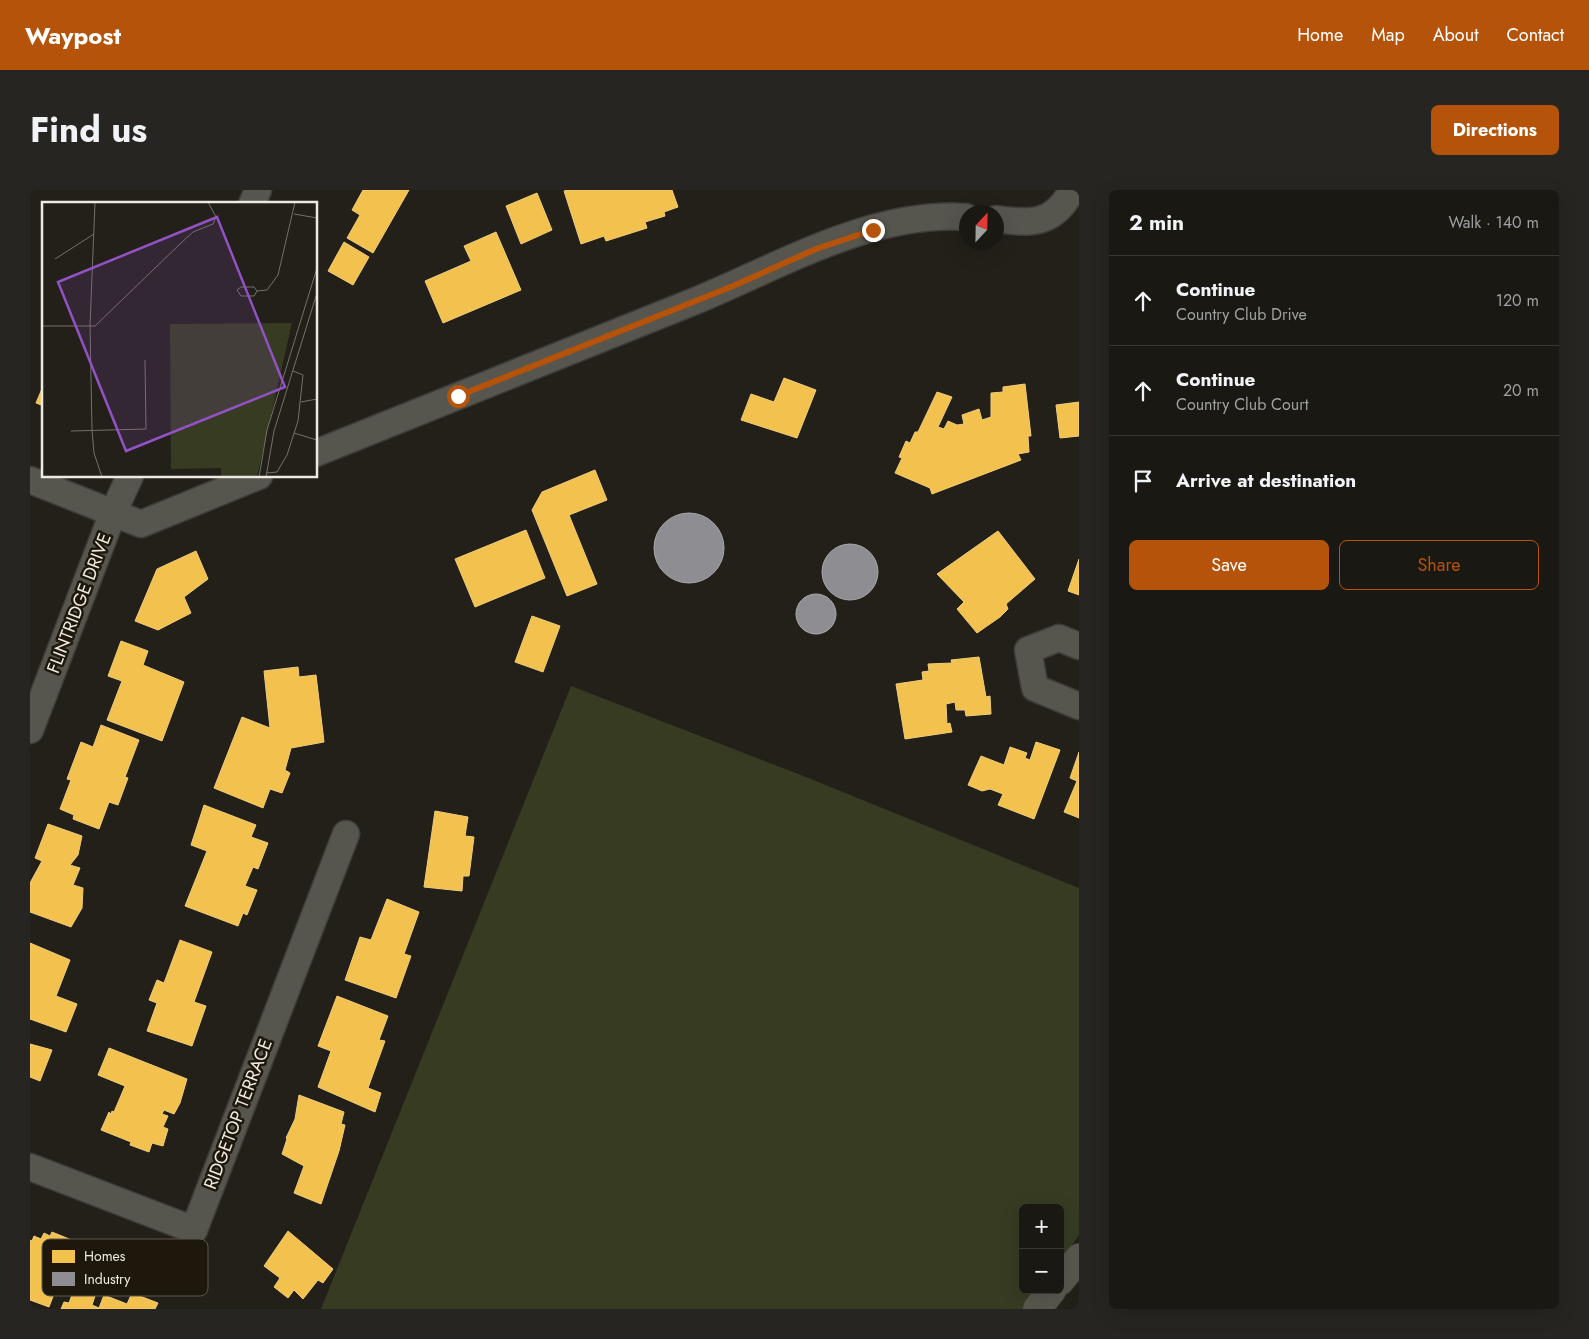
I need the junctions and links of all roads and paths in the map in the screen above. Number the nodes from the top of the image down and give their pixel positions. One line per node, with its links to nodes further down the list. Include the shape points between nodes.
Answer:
1 (258, 190): 3 (street)
2 (1072, 190): 5 (street, via 1055,213 1041,221)
3 (253, 202)
4 (959, 218): 6 (street, via 910,220 816,249 733,286)
5 (1004, 221)
6 (318, 452)
7 (129, 478): 10 (street, FLINTRIDGE DRIVE)
8 (254, 478): 10 (street, via 141,524)
9 (30, 480): 10 (street)
10 (113, 513): 13 (street, FLINTRIDGE DRIVE)
11 (1079, 646): 12 (street, via 1058,638 1028,650 1035,688)
12 (1079, 706)
13 (30, 730)
14 (346, 834): 15 (street, RIDGETOP TERRACE, via 194,1230)
15 (30, 1167)
16 (1079, 1258): 17 (main road)
17 (1064, 1276)
18 (1049, 1294): 19 (main road)
19 (1037, 1309)

